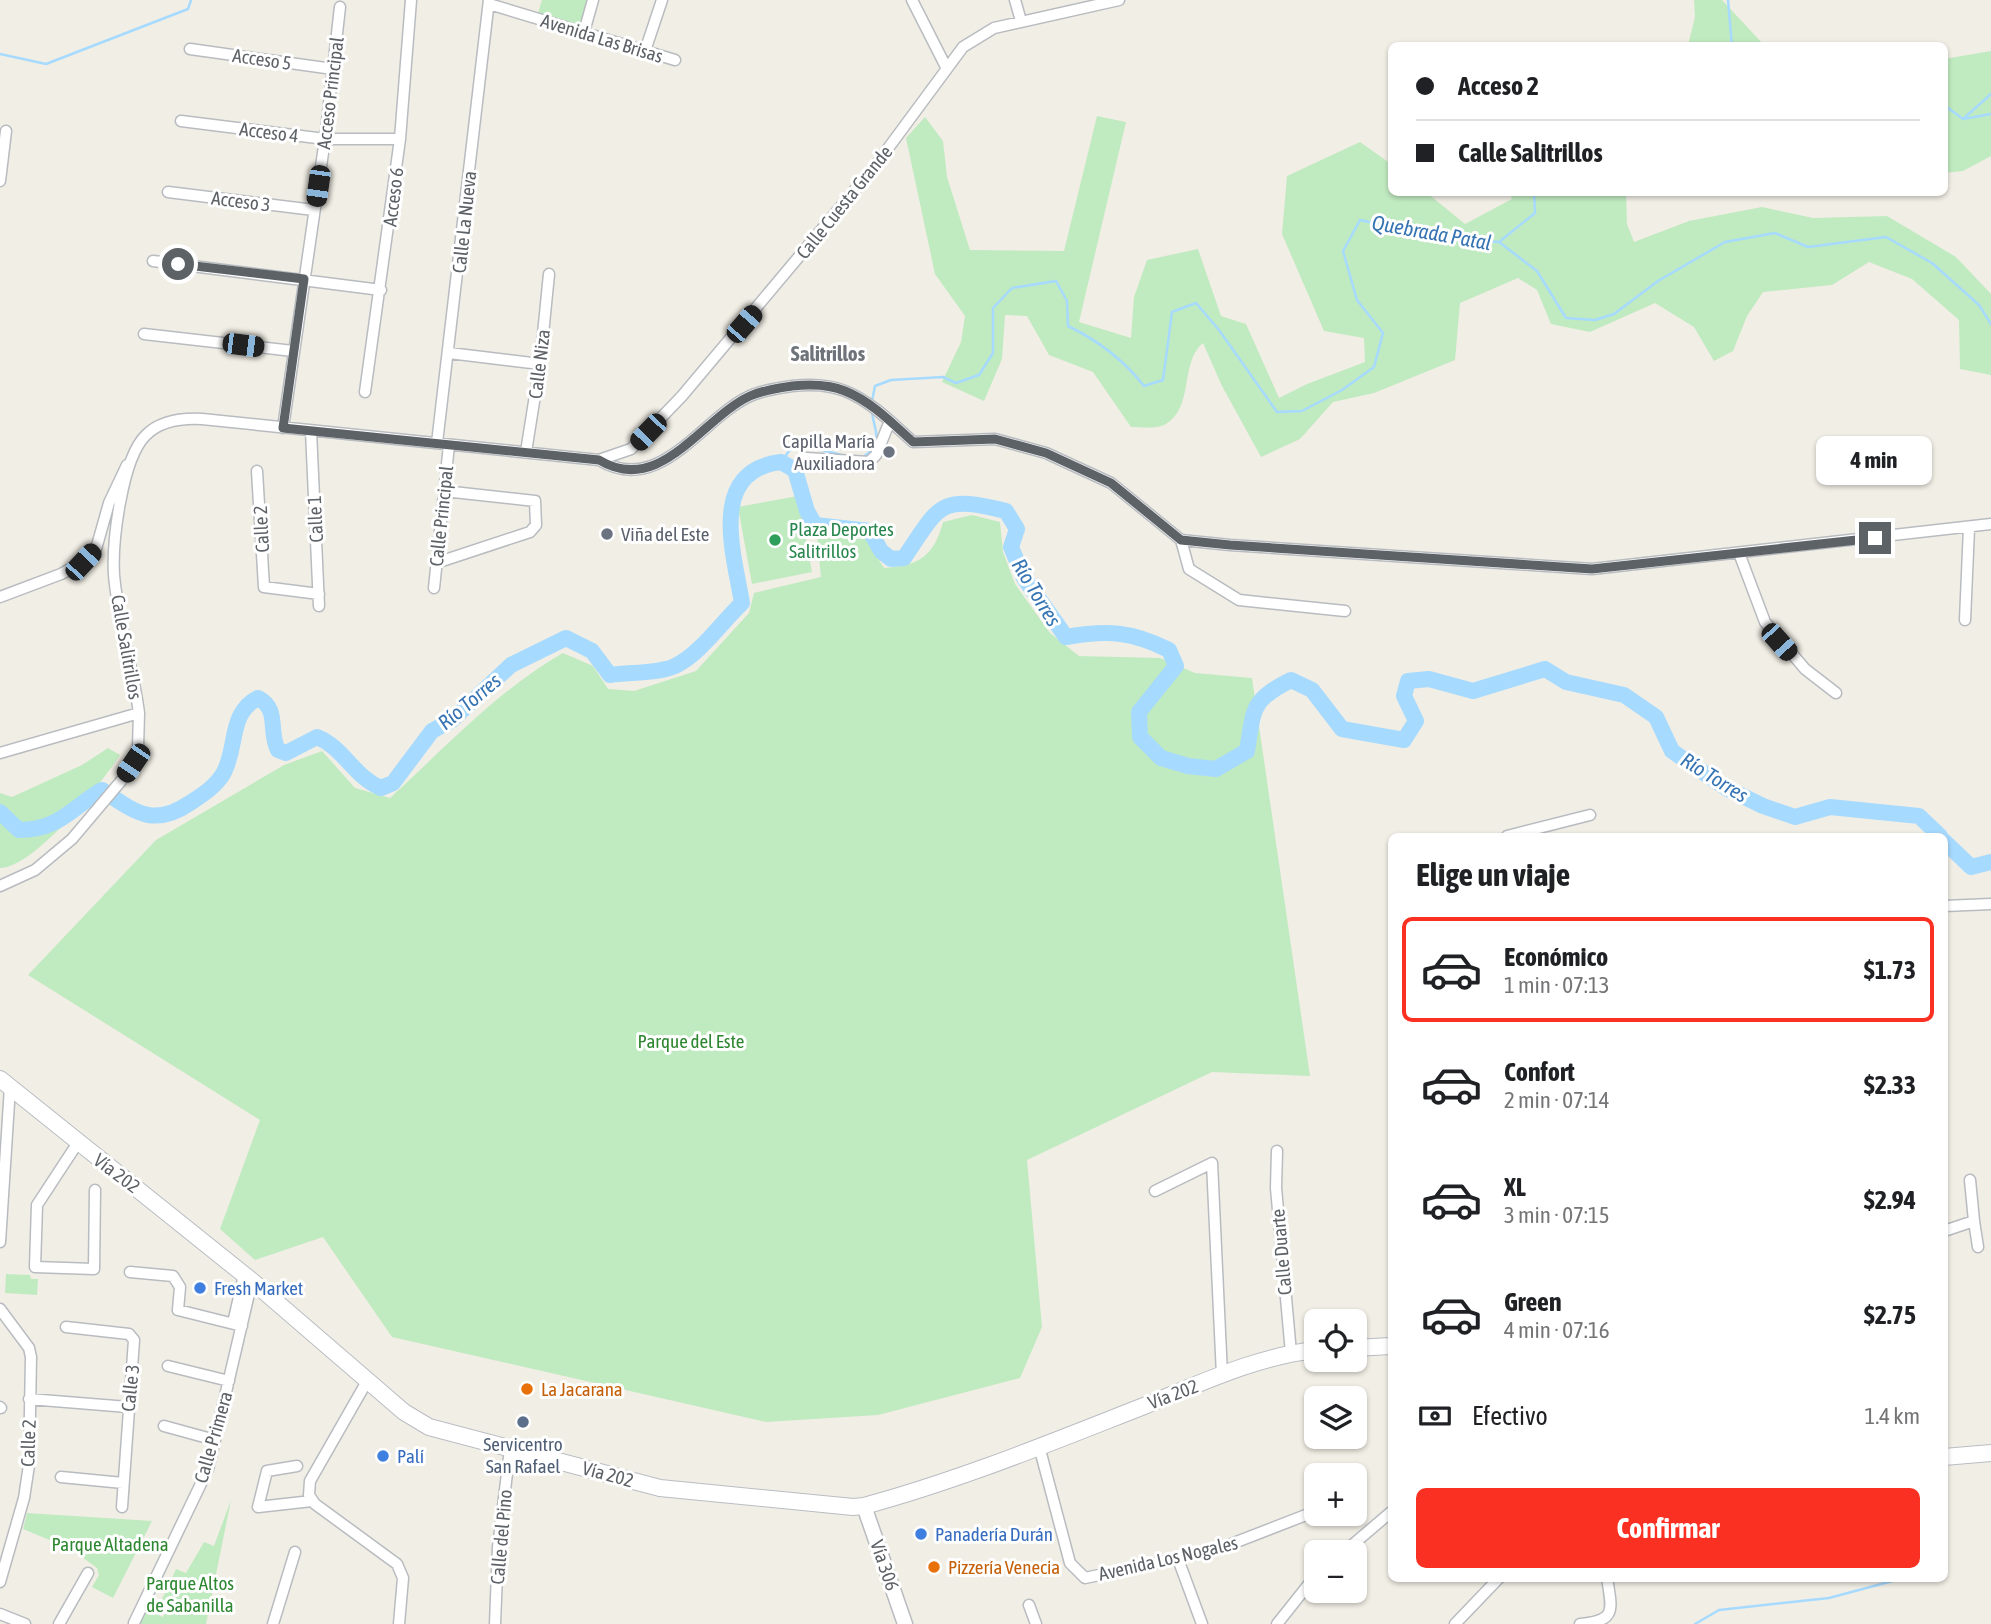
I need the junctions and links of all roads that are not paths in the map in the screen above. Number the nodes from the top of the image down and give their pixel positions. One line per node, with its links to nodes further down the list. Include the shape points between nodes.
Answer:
1 (411, 0): 19 (street, Acceso 6)
2 (593, 0): 10 (street)
3 (662, 0): 12 (street)
4 (912, 0): 14 (street)
5 (1016, 0): 9 (street)
6 (1119, 0): 9 (street, Calle Cuesta Grande)
7 (489, 2): 10 (street, Avenida Las Brisas); 29 (street, Calle La Nueva)
8 (340, 7): 15 (street, Acceso Principal)
9 (1021, 21): 14 (street, Calle Cuesta Grande, via 977,37)
10 (584, 32): 12 (street, Avenida Las Brisas)
11 (190, 49): 15 (street, Acceso 5)
12 (645, 51): 13 (street, Avenida Las Brisas)
13 (675, 60)
14 (946, 67): 39 (street, Calle Cuesta Grande, via 875,166 682,396 631,449)
15 (334, 69): 18 (street, Acceso Principal)
16 (181, 121): 18 (street, Acceso 4)
17 (6, 131): 20 (street)
18 (325, 139): 19 (street, Acceso 4); 22 (street, Acceso Principal)
19 (400, 139): 26 (street, Acceso 6)
20 (0, 181)
21 (168, 192): 22 (street, Acceso 3)
22 (314, 210): 25 (street, Acceso Principal)
23 (153, 261): 25 (street)
24 (549, 274): 30 (street, Calle Niza)
25 (304, 279): 26 (street); 28 (street, Acceso Principal)
26 (381, 290): 31 (street, Acceso 6)
27 (144, 334): 28 (street)
28 (293, 351): 33 (street, Acceso Principal)
29 (449, 353): 30 (street); 35 (street, Calle La Nueva)
30 (540, 364): 37 (street, Calle Niza)
31 (365, 392)
32 (885, 417): 38 (street, via 876,455 869,462); 39 (street, via 845,391 822,385 771,389 750,396 716,418 664,461 646,468 615,470); 44 (street, via 913,442 995,439 1080,466 1111,483)
33 (283, 428): 34 (street); 36 (street, via 173,420 146,435)
34 (311, 431): 35 (street); 48 (street, Calle 1)
35 (443, 444): 37 (street); 41 (street, Calle Principal)
36 (135, 450): 49 (street, via 118,480 96,549 61,574); 54 (street, Calle Salitrillos, via 113,559)
37 (526, 453): 39 (street)
38 (806, 458)
39 (599, 460)
40 (257, 471): 48 (street, Calle 2, via 264,587)
41 (444, 491): 46 (street, Calle Principal); 46 (street, via 535,501 536,525 530,532)
42 (1991, 524): 43 (street)
43 (1969, 528): 45 (street); 52 (street)
44 (1181, 540): 45 (street, via 1592,569); 51 (street, via 1189,569 1239,600)
45 (1739, 553): 53 (street, via 1765,622 1805,669)
46 (436, 563): 47 (street, Calle Principal)
47 (434, 588)
48 (319, 594): 50 (street, Calle 1)
49 (0, 597)
50 (319, 606)
51 (1345, 611)
52 (1965, 620)
53 (1836, 693)
54 (139, 713): 55 (street); 58 (street, Calle Salitrillos, via 138,748 121,780 72,839 35,870)
55 (0, 753)
56 (1590, 815): 57 (street)
57 (1519, 833)
58 (0, 886)
59 (1991, 904): 60 (street)
60 (1948, 906)
61 (5, 1083): 62 (main road, Vía 202); 63 (street)
62 (77, 1144): 66 (street, via 37,1205 35,1267 94,1269); 74 (main road, Vía 202)
63 (3, 1145): 68 (street)
64 (1277, 1151): 81 (street, Calle Duarte, via 1276,1188)
65 (1970, 1180): 69 (street)
66 (95, 1190)
67 (1155, 1191): 83 (street, via 1212,1163)
68 (1, 1218): 71 (street)
69 (1974, 1221): 70 (street); 72 (street)
70 (1948, 1230)
71 (0, 1242)
72 (1978, 1247)
73 (130, 1272): 76 (street, via 173,1276 180,1287 178,1310)
74 (248, 1278): 76 (street, Calle Primera); 85 (main road, Vía 202)
75 (0, 1309): 86 (street, Calle 2, via 29,1348)
76 (238, 1324): 84 (street, Calle Primera)
77 (66, 1327): 87 (street, Calle 3, via 132,1336 135,1345)
78 (1388, 1346): 79 (main road)
79 (1367, 1347)
80 (1304, 1351): 81 (main road, Vía 202)
81 (1291, 1353): 83 (main road, Vía 202)
82 (168, 1366): 84 (street)
83 (1222, 1375): 90 (main road, Vía 202)
84 (229, 1381): 89 (street, Calle Primera)
85 (366, 1383): 91 (main road, Vía 202, via 429,1427); 97 (street, via 310,1481)
86 (29, 1399): 87 (street); 106 (street, Calle 2, via 24,1498)
87 (128, 1407): 96 (street, Calle 3)
88 (164, 1426): 89 (street)
89 (215, 1440): 112 (street, Calle Primera, via 208,1469)
90 (1039, 1446): 98 (main road, Vía 202); 104 (street, Avenida Los Nogales, via 1070,1563 1077,1573 1085,1578)
91 (510, 1449): 98 (main road, Vía 202, via 660,1488); 117 (street, Calle del Pino, via 498,1547)
92 (1991, 1453): 93 (main road)
93 (1948, 1457)
94 (297, 1466): 97 (street, via 267,1471 258,1507)
95 (61, 1477): 96 (street)
96 (123, 1483): 99 (street, Calle 3)
97 (312, 1501): 116 (street, via 397,1564 403,1578)
98 (864, 1506): 118 (street, Vía 306)
99 (122, 1507)
100 (1388, 1515): 102 (street)
101 (1304, 1516): 104 (street, Avenida Los Nogales, via 1241,1543)
102 (1358, 1540)
103 (295, 1552): 115 (street)
104 (1178, 1559): 120 (street)
105 (88, 1573): 114 (street)
106 (0, 1582)
107 (1495, 1582): 122 (street)
108 (1608, 1582): 123 (street, via 1612,1610 1608,1617 1599,1623)
109 (1304, 1590): 121 (street)
110 (1029, 1605): 119 (street)
111 (0, 1614): 113 (street)
112 (134, 1623)
113 (25, 1624)
114 (59, 1624)
115 (272, 1624)
116 (399, 1624)
117 (495, 1624)
118 (905, 1624)
119 (1036, 1624)
120 (1202, 1624)
121 (1276, 1624)
122 (1455, 1624)
123 (1580, 1624)

